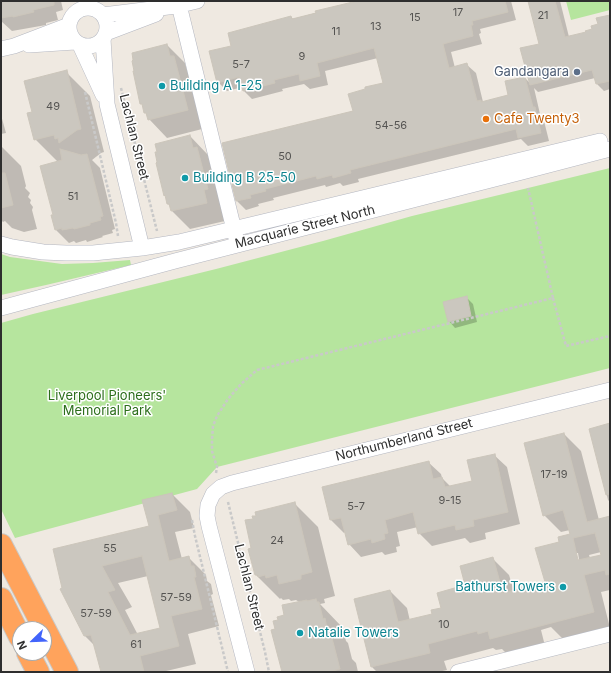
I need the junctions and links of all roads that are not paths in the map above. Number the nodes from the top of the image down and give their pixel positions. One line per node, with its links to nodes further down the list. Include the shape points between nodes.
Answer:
1 (70, 1): 5 (street)
2 (198, 1): 3 (street)
3 (178, 6): 4 (street); 6 (street); 12 (street)
4 (97, 8): 5 (street, via 78,10); 6 (street, via 106,20)
5 (69, 22): 7 (street, via 71,37); 8 (street)
6 (105, 36): 7 (street, via 99,44 93,46); 9 (street, Lachlan Street)
7 (78, 44): 8 (street); 9 (street, Lachlan Street)
8 (8, 48)
9 (107, 104): 15 (street, Lachlan Street)
10 (610, 139): 12 (street, Macquarie Street North)
11 (610, 149): 14 (street, Macquarie Street North)
12 (234, 228): 14 (street); 15 (street, Macquarie Street North)
13 (1, 244): 15 (street, Macquarie Street North, via 43,252 66,253)
14 (238, 244): 16 (street, Macquarie Street North)
15 (142, 248)
16 (1, 308)
17 (610, 390): 18 (street, Northumberland Street, via 232,483 221,487 213,494)
18 (208, 505): 26 (street, Lachlan Street, via 209,526)
19 (1, 545): 25 (highway)
20 (1, 599): 21 (highway)
21 (12, 621)
22 (610, 634): 27 (street)
23 (32, 661): 24 (highway)
24 (38, 672)
25 (67, 672)
26 (247, 672)
27 (458, 672)

